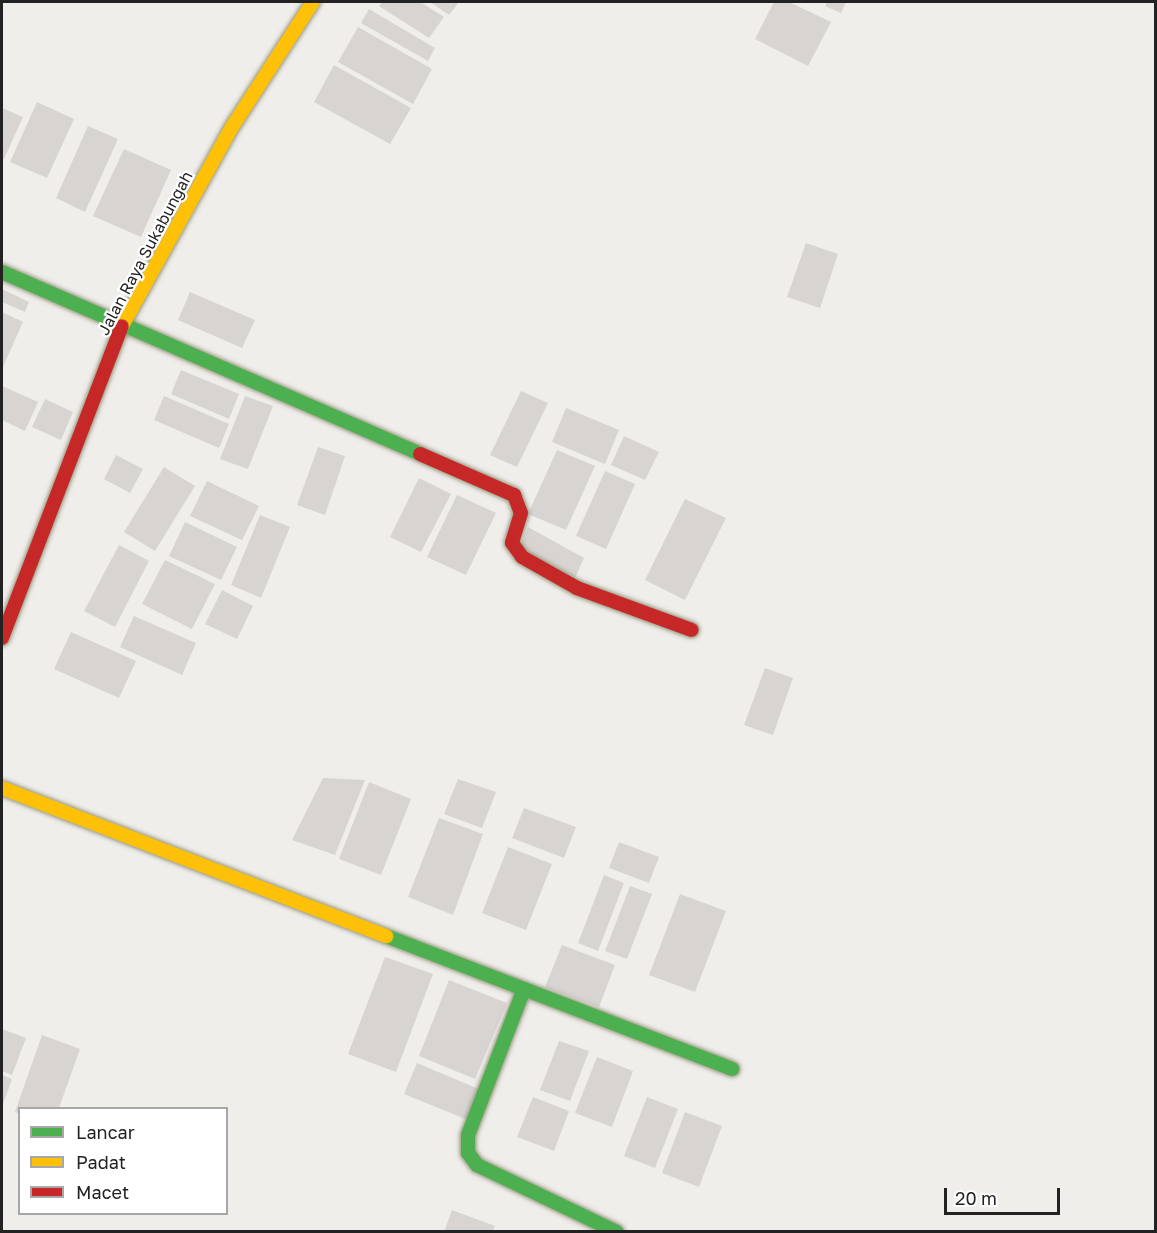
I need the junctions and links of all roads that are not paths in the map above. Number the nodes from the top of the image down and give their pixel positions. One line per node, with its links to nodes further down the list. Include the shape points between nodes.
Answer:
1 (313, 2): 3 (street, Jalan Raya Sukabungah, via 232,127)
2 (2, 272): 3 (street)
3 (122, 326): 4 (street, via 514,495 521,513 512,543 522,556 577,588); 5 (street, Jalan Raya Sukabungah)
4 (692, 630)
5 (2, 638)
6 (2, 788): 7 (street)
7 (525, 989): 8 (street); 9 (street, via 468,1135 468,1153 477,1165)
8 (732, 1069)
9 (617, 1232)

